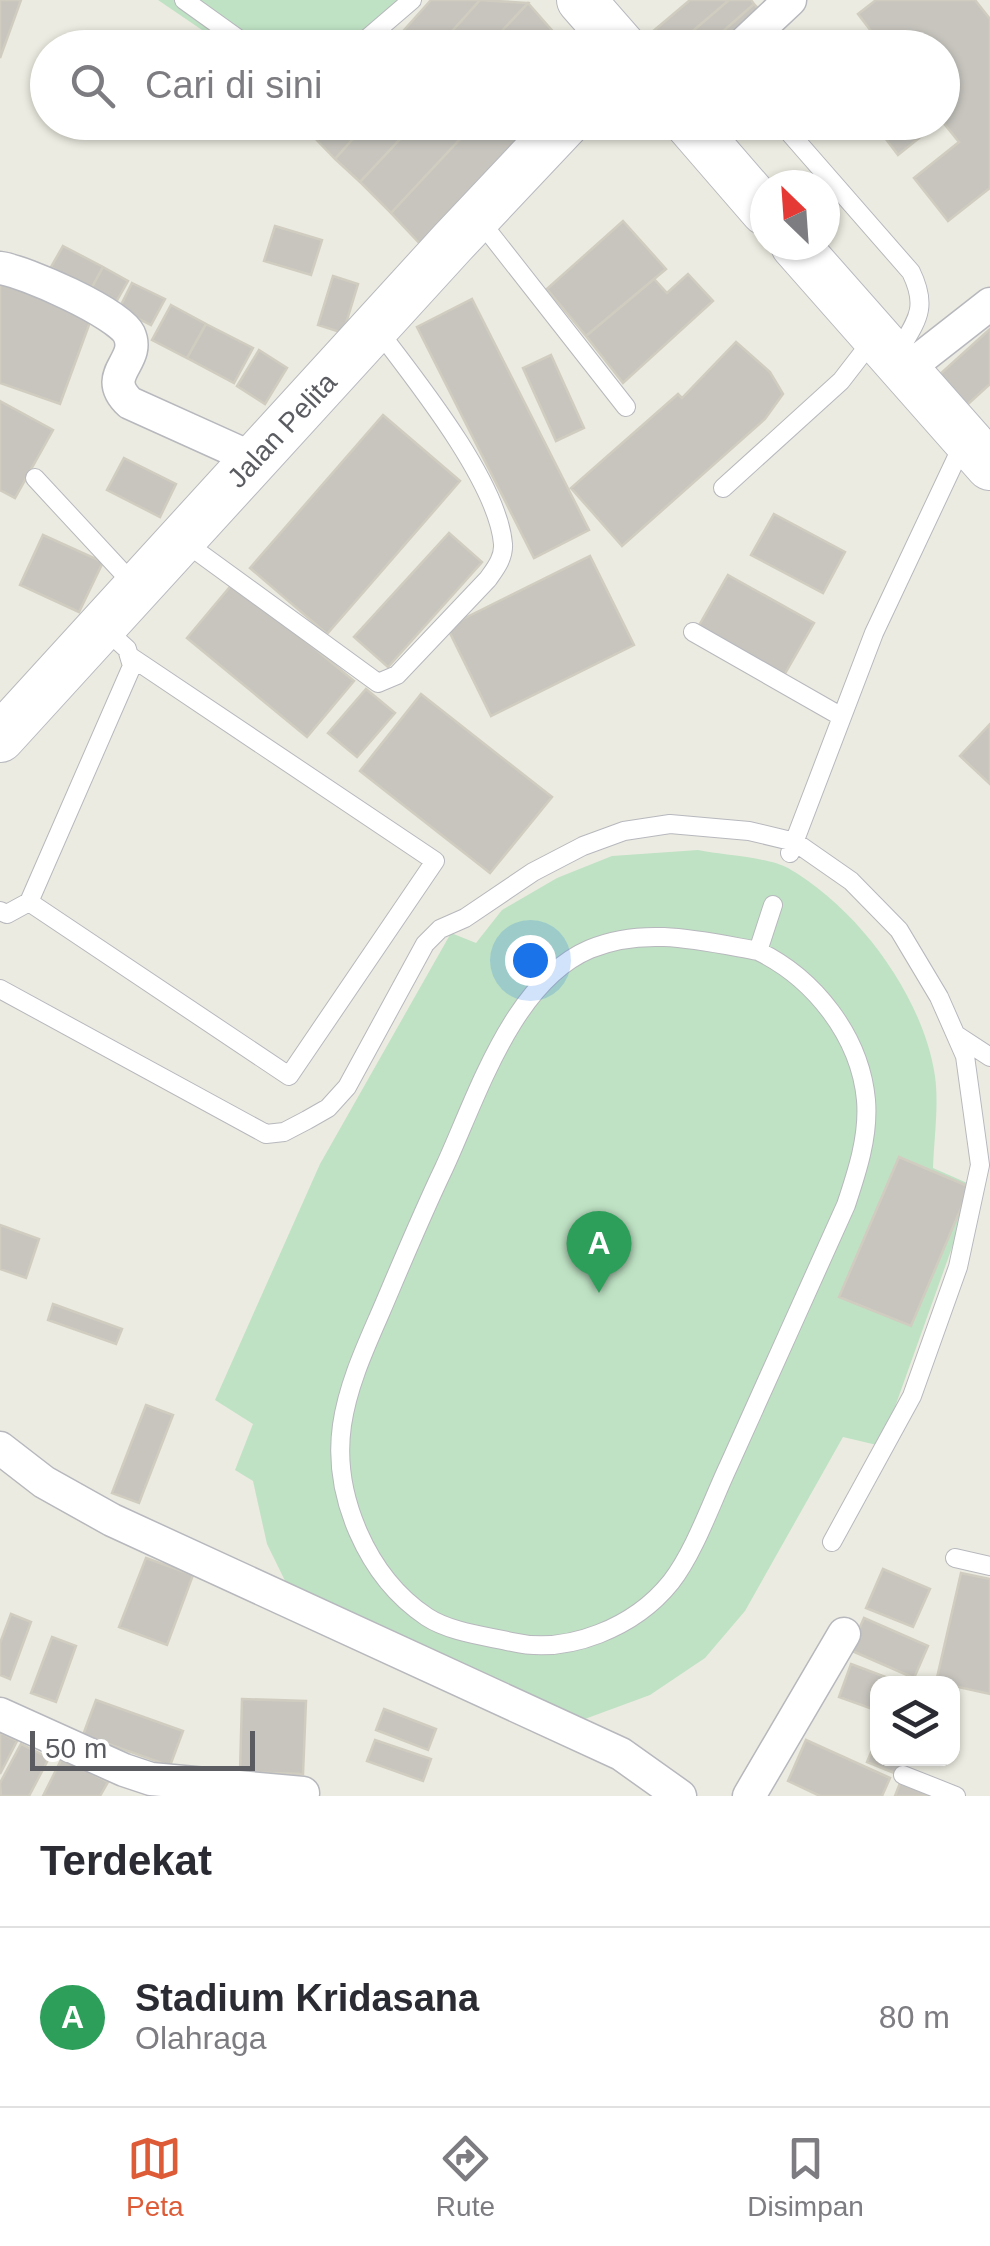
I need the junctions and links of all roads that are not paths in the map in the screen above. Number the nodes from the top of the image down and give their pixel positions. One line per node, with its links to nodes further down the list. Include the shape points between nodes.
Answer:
1 (184, 0): 5 (lane)
2 (412, 0): 6 (lane)
3 (581, 0): 7 (street)
4 (790, 0): 8 (street)
5 (226, 30)
6 (377, 30)
7 (607, 30)
8 (758, 30)
9 (549, 140): 13 (street, Jalan Pelita)
10 (704, 140): 12 (street)
11 (796, 140): 18 (lane, via 912,272 920,314)
12 (750, 194)
13 (476, 216): 17 (street, Jalan Pelita); 19 (lane)
14 (808, 260): 18 (street)
15 (0, 268): 21 (street, via 33,277 118,320 132,348 117,381 120,394)
16 (990, 304): 18 (street)
17 (376, 329): 21 (street, Jalan Pelita); 24 (lane, via 433,403 492,507 503,544 488,579 397,675 378,682)
18 (892, 354): 20 (street); 23 (lane, via 841,381)
19 (626, 407)
20 (978, 452): 28 (lane, via 874,633)
21 (254, 460): 24 (street, Jalan Pelita)
22 (36, 478): 25 (lane)
23 (724, 488)
24 (182, 540): 25 (street, Jalan Pelita)
25 (138, 589): 27 (street, Jalan Pelita)
26 (693, 632): 28 (lane)
27 (117, 642): 29 (street, Jalan Pelita); 31 (lane, via 132,666); 31 (lane, via 435,862 290,1076)
28 (842, 716): 30 (lane)
29 (0, 738)
30 (793, 848): 35 (lane, via 749,832 670,824 603,838 545,865 425,944 347,1086 328,1108 284,1132 266,1134); 36 (lane, via 851,881 899,930)
31 (29, 902): 33 (lane)
32 (773, 905): 34 (lane)
33 (0, 911)
34 (758, 951): 34 (lane, via 644,936 588,950 543,982 508,1032 356,1371 342,1425 343,1477 363,1544 400,1595 430,1619 532,1647 591,1636 649,1604 673,1580 701,1526 846,1205 866,1125 866,1098 842,1030 805,980)
35 (0, 989)
36 (958, 1036): 37 (lane); 39 (lane, via 980,1165 958,1267 912,1396)
37 (990, 1057)
38 (0, 1448): 46 (street, via 112,1520 621,1754)
39 (832, 1542)
40 (955, 1558): 41 (lane)
41 (990, 1566)
42 (844, 1634): 47 (street)
43 (0, 1714): 45 (street, via 150,1779)
44 (903, 1775): 48 (lane)
45 (303, 1793)
46 (680, 1796)
47 (749, 1796)
48 (956, 1796)

